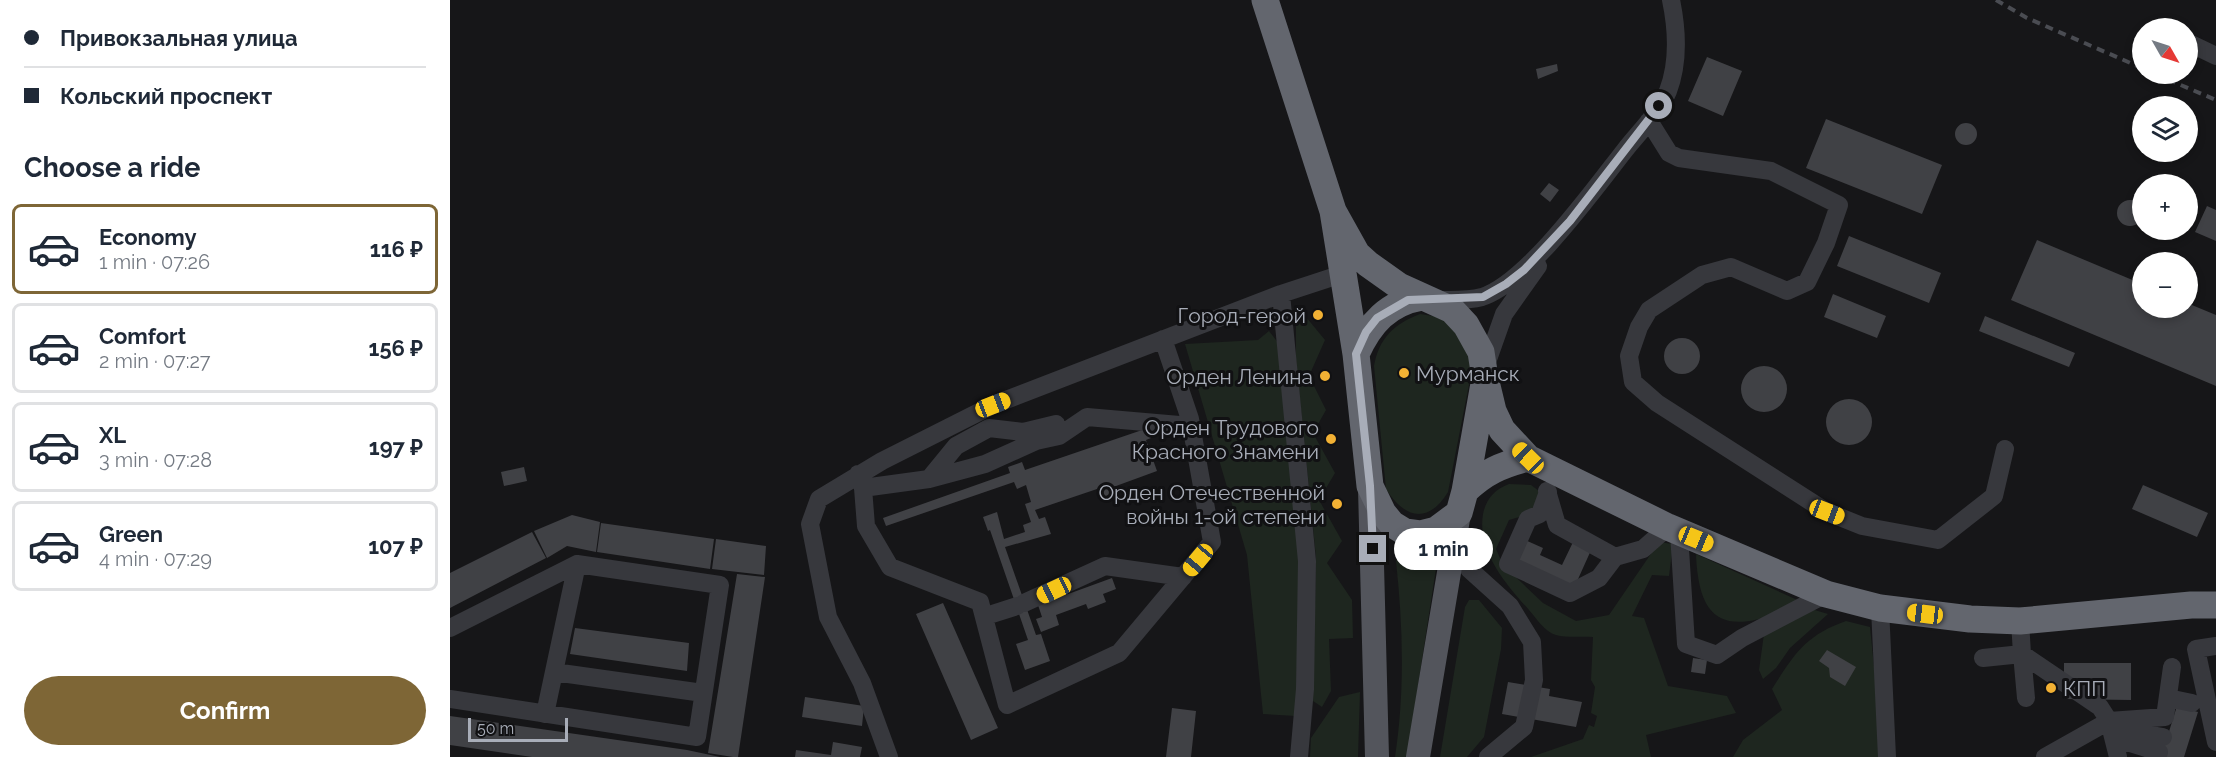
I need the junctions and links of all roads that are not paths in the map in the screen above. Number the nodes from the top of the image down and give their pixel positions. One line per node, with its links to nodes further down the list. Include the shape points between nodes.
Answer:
1 (1265, 0): 6 (highway)
2 (1671, 0): 5 (street, via 1675,57 1668,91)
3 (2198, 47): 4 (street)
4 (2216, 56)
5 (1649, 121): 7 (street); 16 (street, via 1669,153 1679,158 1771,171 1839,205 1807,282 1787,291 1731,267 1702,275 1650,310 1629,356 1632,382 1657,403 1827,512 1862,526 1938,540 1994,496)
6 (1334, 211): 8 (highway); 10 (highway, via 1353,247 1368,264 1399,286)
7 (1568, 223): 10 (street, via 1524,270 1483,297); 13 (street, via 1504,315)
8 (1342, 274): 9 (street); 12 (highway)
9 (1281, 294): 11 (street); 49 (street, via 1307,561 1305,689)
10 (1428, 299): 12 (highway, via 1408,300 1377,318); 13 (highway, via 1452,310 1466,325 1481,352)
11 (1163, 339): 15 (street); 19 (street, via 993,405)
12 (1356, 354): 20 (highway)
13 (1485, 373): 17 (highway, via 1493,411 1502,430); 22 (highway)
14 (1087, 417): 15 (street); 18 (street, via 1059,436 1036,441 985,464); 18 (street, via 1023,432 989,429 956,446)
15 (1191, 426): 27 (street, via 1212,542)
16 (2005, 449)
17 (1528, 458): 21 (street); 22 (highway, via 1482,475); 23 (highway)
18 (928, 479): 19 (street)
19 (860, 481): 31 (street, via 866,526 890,567 980,602); 48 (street, via 819,499 810,524 828,617 862,682)
20 (1370, 486): 22 (highway, via 1383,513 1405,532 1436,530); 50 (main road)
21 (1548, 492): 25 (street, via 1557,525); 25 (street, via 1540,514 1528,519 1508,564 1570,593 1599,578)
22 (1462, 502): 24 (main road)
23 (1674, 530): 25 (street, via 1643,549); 28 (highway); 28 (street, via 1686,644 1717,656 1742,638)
24 (1455, 547): 51 (main road); 52 (street, via 1469,569 1510,606 1533,642 1534,680 1524,726)
25 (1615, 557)
26 (578, 564): 33 (street); 38 (street); 39 (street, via 720,585)
27 (1183, 577): 31 (street, via 1106,566); 31 (street, via 1119,653 1007,705)
28 (1826, 594): 30 (highway)
29 (2216, 605): 32 (highway)
30 (1880, 608): 32 (highway); 53 (street)
31 (986, 616)
32 (2020, 621): 35 (street)
33 (450, 628)
34 (2216, 646): 46 (street, via 2196,649)
35 (2022, 654): 36 (street); 40 (street); 45 (street, via 2100,707)
36 (1983, 658)
37 (2172, 668): 41 (street)
38 (554, 672): 39 (street); 44 (street)
39 (704, 693): 44 (street, via 697,736)
40 (2026, 698)
41 (2168, 698): 43 (street); 45 (street, via 2165,717)
42 (450, 699): 44 (street)
43 (2192, 703)
44 (545, 714)
45 (2111, 728): 47 (street); 54 (street); 55 (street)
46 (2216, 742)
47 (2161, 745)
48 (889, 757)
49 (1299, 757)
50 (1377, 757)
51 (1418, 757)
52 (1488, 757)
53 (1887, 757)
54 (2045, 757)
55 (2118, 757)

